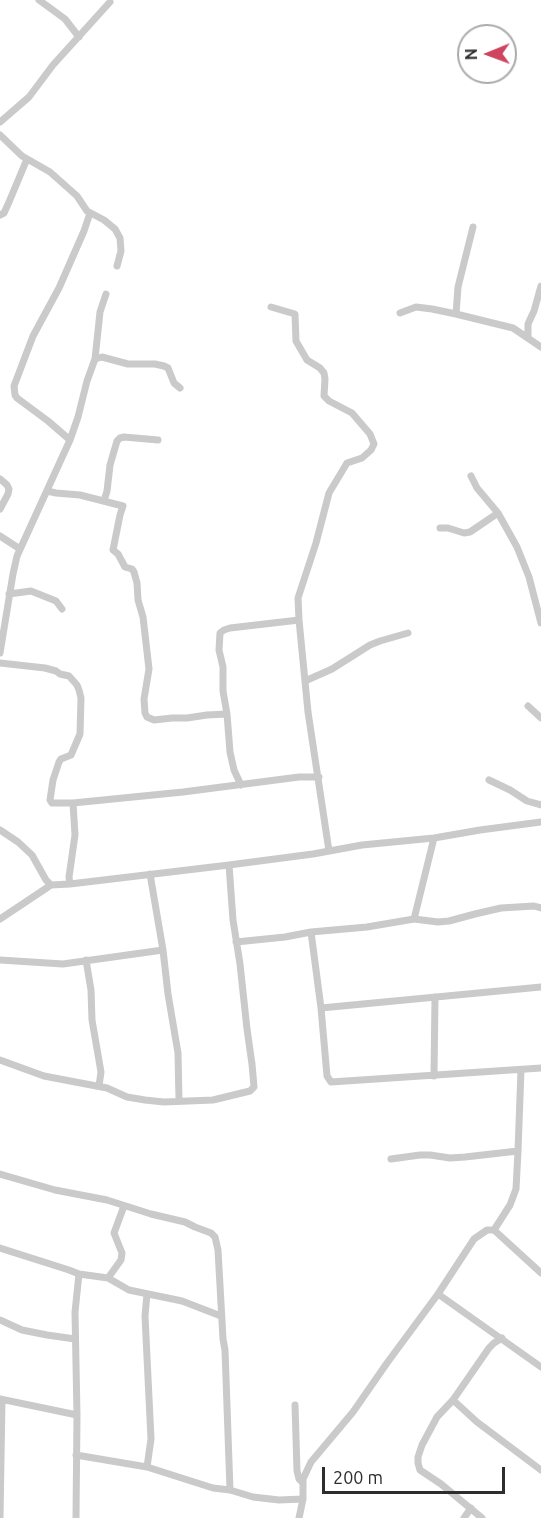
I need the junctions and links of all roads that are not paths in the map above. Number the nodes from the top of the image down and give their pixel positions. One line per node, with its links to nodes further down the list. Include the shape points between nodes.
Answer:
1 (39, 0): 3 (street, via 65,19)
2 (110, 3): 3 (street)
3 (79, 37): 4 (street, via 29,97)
4 (0, 122)
5 (0, 135): 6 (street)
6 (27, 159): 7 (street, via 50,172); 8 (street)
7 (90, 213): 10 (street, via 119,234 121,251); 22 (street, via 14,386 17,398)
8 (0, 215)
9 (473, 227): 15 (street, via 458,287)
10 (117, 266)
11 (541, 286): 16 (street)
12 (106, 294): 20 (street)
13 (271, 307): 35 (street, via 295,314 296,341 307,360 324,373 324,396 352,413 375,444 362,458 347,463 329,493 298,598)
14 (400, 313): 15 (street, via 423,308)
15 (456, 314): 17 (street)
16 (528, 324): 17 (street); 18 (street)
17 (513, 328): 18 (street)
18 (528, 337): 19 (street)
19 (541, 347)
20 (94, 359): 21 (street, via 164,366); 22 (street)
21 (180, 387)
22 (70, 440): 26 (street)
23 (158, 440): 27 (street, via 124,437 117,441)
24 (471, 476): 29 (street)
25 (0, 479): 28 (street, via 9,489)
26 (47, 491): 27 (street); 32 (street)
27 (105, 501): 42 (street, via 123,506 113,550 125,567 135,572 149,669 144,699 147,717 154,720)
28 (0, 509)
29 (498, 513): 30 (street, via 470,532); 36 (street, via 529,577)
30 (440, 528)
31 (0, 536): 32 (street)
32 (20, 549): 33 (street)
33 (9, 594): 34 (street, via 31,591 56,601); 38 (street)
34 (62, 609)
35 (299, 620): 40 (street); 42 (street, via 230,628 220,633)
36 (541, 622)
37 (408, 633): 40 (street, via 370,645)
38 (0, 653)
39 (0, 663): 47 (street, via 45,668 69,676 77,685 81,698 80,734 72,755 59,762 50,800)
40 (304, 681): 44 (street)
41 (528, 705): 43 (street)
42 (227, 714): 46 (street, via 230,752)
43 (541, 718)
44 (319, 777): 46 (street); 52 (street)
45 (489, 780): 48 (street)
46 (241, 785): 47 (street)
47 (73, 803): 55 (street, via 75,835)
48 (541, 805)
49 (541, 822): 51 (street)
50 (0, 830): 56 (street, via 33,855)
51 (434, 838): 52 (street); 59 (street)
52 (329, 851): 53 (street)
53 (229, 865): 54 (street); 61 (street)
54 (150, 874): 55 (street); 62 (street)
55 (70, 884): 56 (street)
56 (51, 885): 58 (street)
57 (541, 908): 59 (street, via 501,908 449,921)
58 (0, 919)
59 (414, 920): 60 (street)
60 (311, 932): 61 (street); 67 (street)
61 (236, 942): 73 (street, via 254,1087 213,1100)
62 (164, 950): 64 (street); 73 (street, via 178,1053)
63 (0, 960): 64 (street, via 63,964)
64 (86, 960): 72 (street)
65 (541, 987): 66 (street)
66 (435, 997): 67 (street); 71 (street)
67 (321, 1008): 71 (street, via 327,1076 331,1082)
68 (0, 1060): 72 (street, via 44,1076)
69 (541, 1068): 70 (street)
70 (521, 1070): 71 (street); 74 (street)
71 (434, 1076)
72 (99, 1086): 73 (street, via 127,1097)
73 (179, 1100)
74 (518, 1151): 75 (street); 78 (street, via 516,1189)
75 (391, 1159)
76 (0, 1174): 77 (street)
77 (124, 1206): 82 (street, via 114,1235 121,1260); 85 (street, via 185,1222 215,1237)
78 (494, 1230): 80 (street); 84 (street, via 474,1239)
79 (0, 1248): 81 (street)
80 (539, 1269)
81 (79, 1274): 82 (street); 88 (street)
82 (108, 1278): 83 (street, via 122,1287)
83 (147, 1294): 85 (street, via 182,1301); 95 (street, via 151,1439)
84 (438, 1294): 87 (street); 97 (street, via 353,1412 311,1462)
85 (221, 1316): 98 (street)
86 (0, 1320): 88 (street, via 22,1330)
87 (498, 1336): 89 (street); 91 (street)
88 (75, 1339): 93 (street)
89 (541, 1367)
90 (1, 1399): 93 (street); 101 (street)
91 (453, 1400): 96 (street); 100 (street, via 437,1417 419,1452 418,1464 420,1470)
92 (295, 1405): 97 (street, via 296,1460)
93 (77, 1415): 94 (street)
94 (76, 1455): 95 (street); 102 (street)
95 (147, 1467): 98 (street)
96 (541, 1470)
97 (303, 1483): 99 (street)
98 (230, 1490): 99 (street, via 253,1497)
99 (303, 1499): 103 (street)
100 (471, 1508): 104 (street); 105 (street)
101 (0, 1518)
102 (76, 1518)
103 (299, 1518)
104 (464, 1518)
105 (483, 1518)

